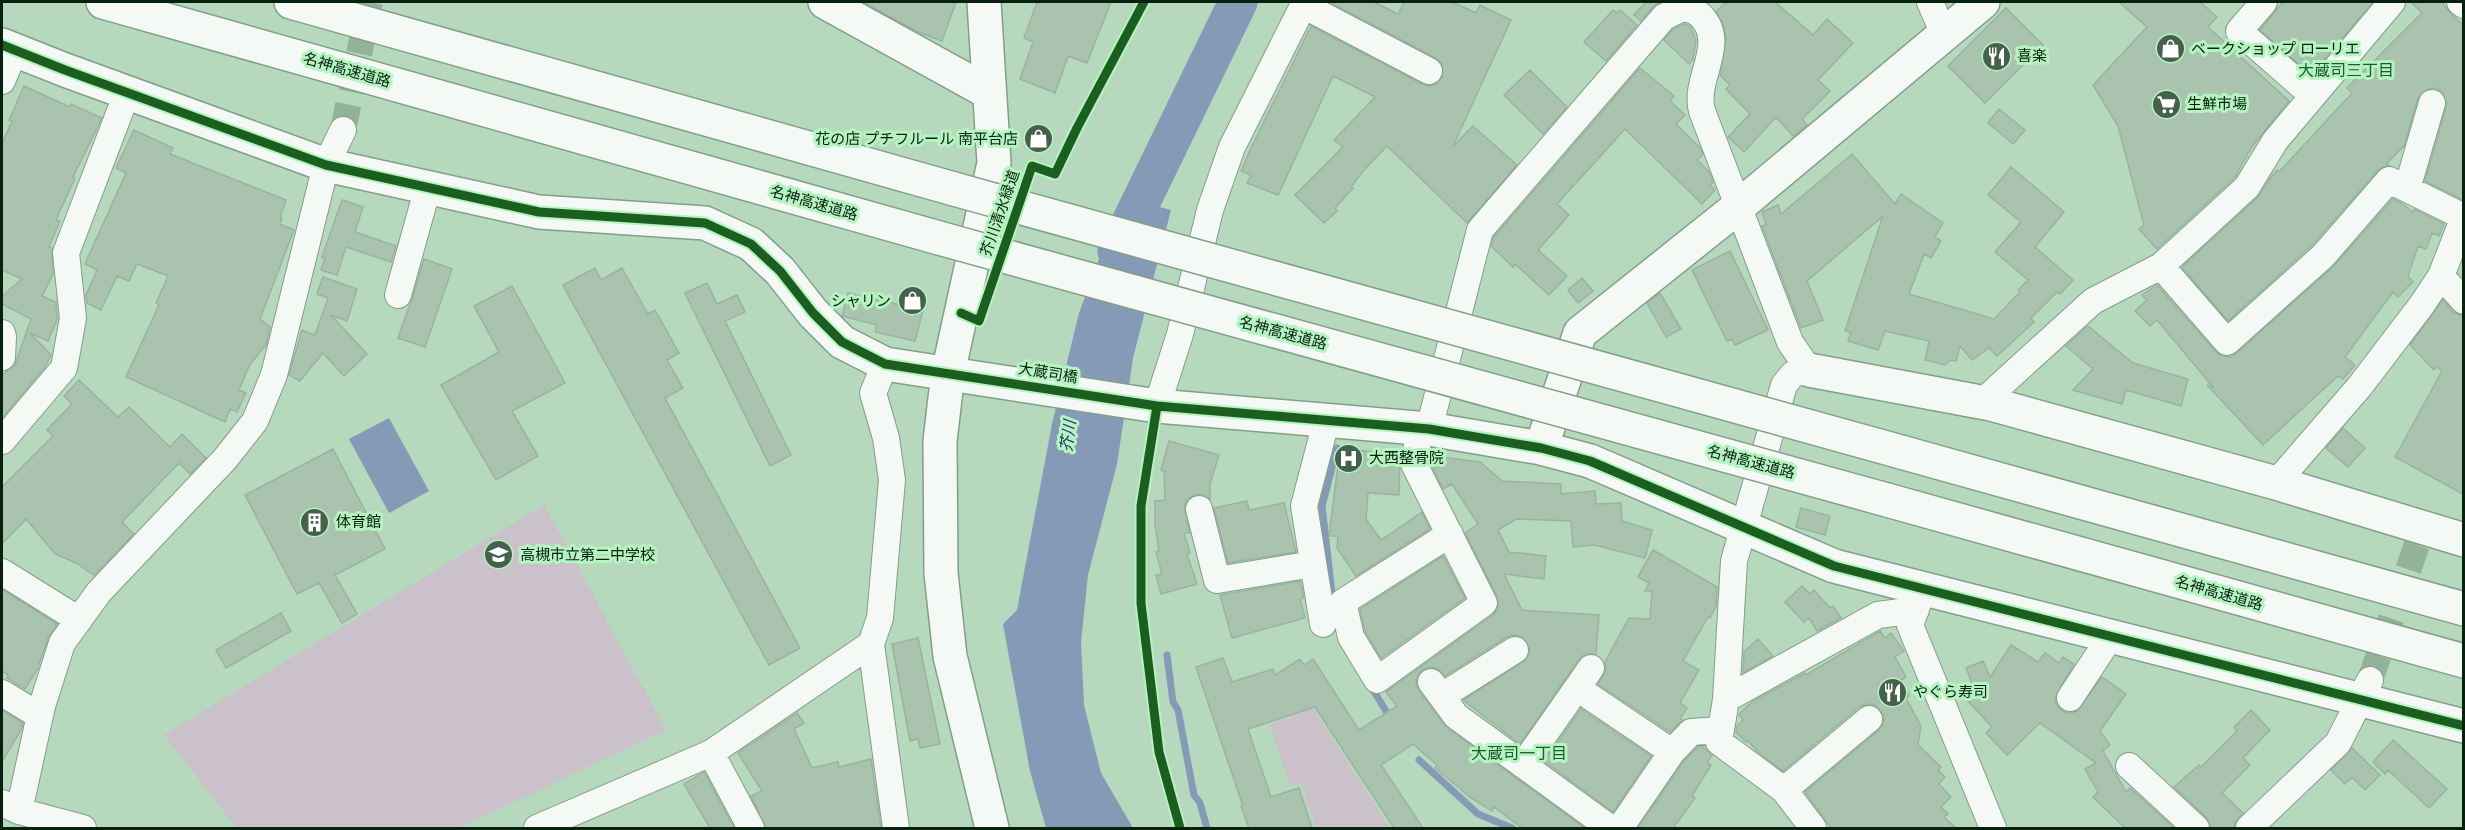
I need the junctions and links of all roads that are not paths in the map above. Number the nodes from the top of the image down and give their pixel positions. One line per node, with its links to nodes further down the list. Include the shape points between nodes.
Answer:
1 (103, 2): 55 (main road, 名神高速道路, bridge)
2 (291, 2): 49 (main road, bridge)
3 (825, 2): 17 (main road)
4 (984, 2): 17 (main road)
5 (1930, 2): 13 (street)
6 (1983, 2): 13 (main road)
7 (2264, 2): 19 (street, via 2239,31)
8 (2392, 2): 19 (street)
9 (2460, 2): 11 (street)
10 (1304, 3): 15 (street); 36 (street, via 1232,147 1210,210 1180,334)
11 (2463, 5)
12 (1700, 7): 25 (street, via 1712,38 1700,104); 38 (street, via 1680,9 1664,17 1480,230)
13 (1944, 34): 25 (main road)
14 (8, 47): 16 (street); 18 (main road, 大蔵司橋)
15 (1429, 71)
16 (2, 81)
17 (988, 92): 34 (main road, via 994,163)
18 (127, 93): 22 (main road, 大蔵司橋); 39 (street, via 66,253 73,318 64,369)
19 (2312, 95): 26 (street, via 2275,141 2247,187)
20 (2432, 103): 24 (street)
21 (343, 129): 22 (street)
22 (326, 165): 23 (main road, 大蔵司橋); 50 (street, via 274,375 255,421 225,459 99,592)
23 (428, 187): 28 (street); 32 (main road, 大蔵司橋, via 539,212 705,223 751,244 842,342)
24 (2407, 189): 26 (street, via 2389,180 2323,256 2227,342); 27 (street, via 2463,217)
25 (1738, 207): 33 (street, via 1790,342); 40 (main road, via 1580,333)
26 (2162, 266): 35 (street, via 2093,301)
27 (2441, 276): 29 (street); 41 (street, via 2360,386)
28 (398, 295)
29 (2463, 300)
30 (2, 333): 31 (street)
31 (2, 357)
32 (885, 364): 34 (main road, 大蔵司橋); 53 (street, via 873,393 886,438 892,480 880,618)
33 (1809, 370): 35 (main road); 43 (street, via 1793,375 1784,385)
34 (948, 373): 36 (main road, 大蔵司橋); 75 (main road, via 940,441 941,573 950,656)
35 (1982, 402): 41 (main road)
36 (1151, 404): 37 (main road, 大蔵司橋)
37 (1326, 422): 38 (main road, 大蔵司橋); 46 (street, via 1304,506)
38 (1424, 429): 40 (main road, 大蔵司橋); 44 (street, via 1414,464)
39 (2, 441)
40 (1541, 448): 43 (main road, 大蔵司橋, via 1590,461)
41 (2276, 483): 45 (main road)
42 (1199, 509): 46 (street, via 1217,580)
43 (1744, 527): 48 (main road, 大蔵司橋); 58 (street, via 1734,561)
44 (1449, 534): 44 (street, via 1343,602 1351,637 1377,680 1484,603)
45 (2463, 540)
46 (1313, 564): 51 (street)
47 (2, 572): 50 (street)
48 (1919, 599): 52 (main road, 大蔵司橋); 58 (street, via 1878,615); 71 (street, via 1910,625)
49 (2463, 609)
50 (79, 620): 60 (street, via 62,643)
51 (1323, 624)
52 (2111, 636): 56 (main road, 大蔵司橋); 59 (street)
53 (871, 644): 65 (street); 74 (street)
54 (1515, 650): 66 (street, via 1436,689 1456,716)
55 (2463, 661)
56 (2366, 690): 62 (main road, 大蔵司橋); 80 (street, via 2338,743)
57 (2, 693): 60 (street)
58 (1726, 699): 63 (street)
59 (2070, 699)
60 (40, 716): 69 (street)
61 (1869, 719): 68 (street)
62 (2463, 726)
63 (1721, 729): 64 (street, via 1691,732); 68 (street, via 1719,741)
64 (1672, 752): 66 (street, via 1584,678); 77 (street)
65 (711, 753): 72 (street); 73 (street)
66 (1523, 765): 76 (street)
67 (2129, 766): 79 (street)
68 (1784, 790): 78 (street)
69 (10, 807): 70 (street)
70 (66, 826)
71 (1988, 826)
72 (537, 828)
73 (751, 828)
74 (896, 828)
75 (992, 828)
76 (1610, 828)
77 (1620, 828)
78 (1813, 828)
79 (2196, 828)
80 (2249, 828)

